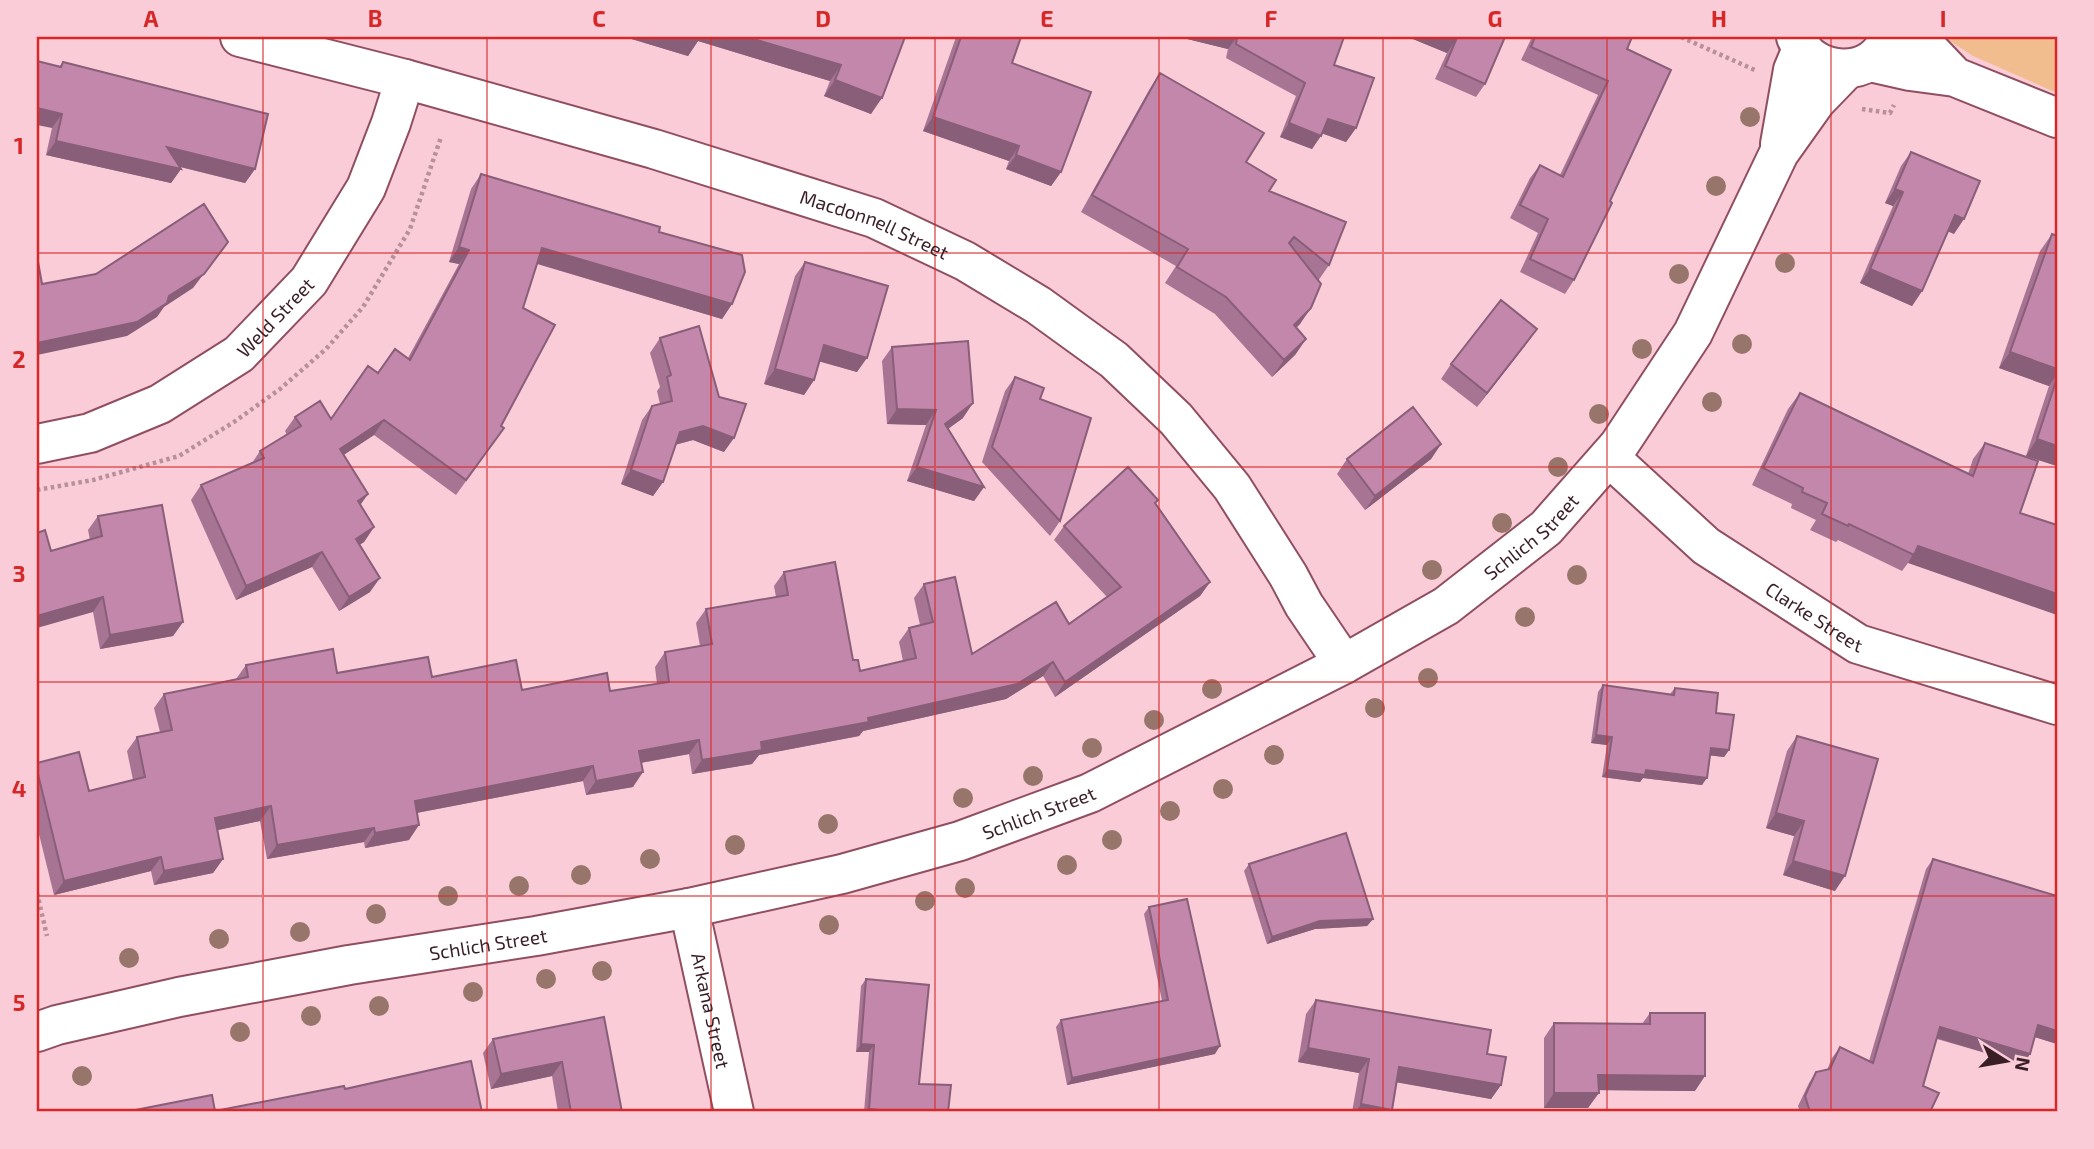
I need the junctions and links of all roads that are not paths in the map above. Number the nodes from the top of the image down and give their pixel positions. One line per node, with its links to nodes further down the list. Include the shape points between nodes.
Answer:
1 (240, 37): 6 (street, Macdonnell Street)
2 (1917, 37): 5 (street)
3 (1798, 44): 4 (street, via 1825,66); 8 (street, Schlich Street)
4 (1868, 56): 5 (street, via 1910,71); 8 (street, Schlich Street, via 1816,101)
5 (1955, 77): 7 (street)
6 (405, 79): 9 (street, Weld Street, via 359,200 309,281 239,354 160,404 90,433); 11 (street, Macdonnell Street, via 654,149 874,218 965,261 1038,306 1114,360 1176,419 1232,486)
7 (2057, 118)
8 (1779, 153): 10 (street, Schlich Street, via 1693,333)
9 (37, 444)
10 (1609, 457): 11 (street, Schlich Street, via 1536,536 1446,606); 12 (street, Clarke Street, via 1706,546 1858,644)
11 (1344, 664): 13 (street, Schlich Street, via 1064,803 960,841 842,874)
12 (2057, 705)
13 (689, 908): 14 (street, Schlich Street, via 231,987); 15 (street, Arkana Street)
14 (37, 1032)
15 (733, 1112)

